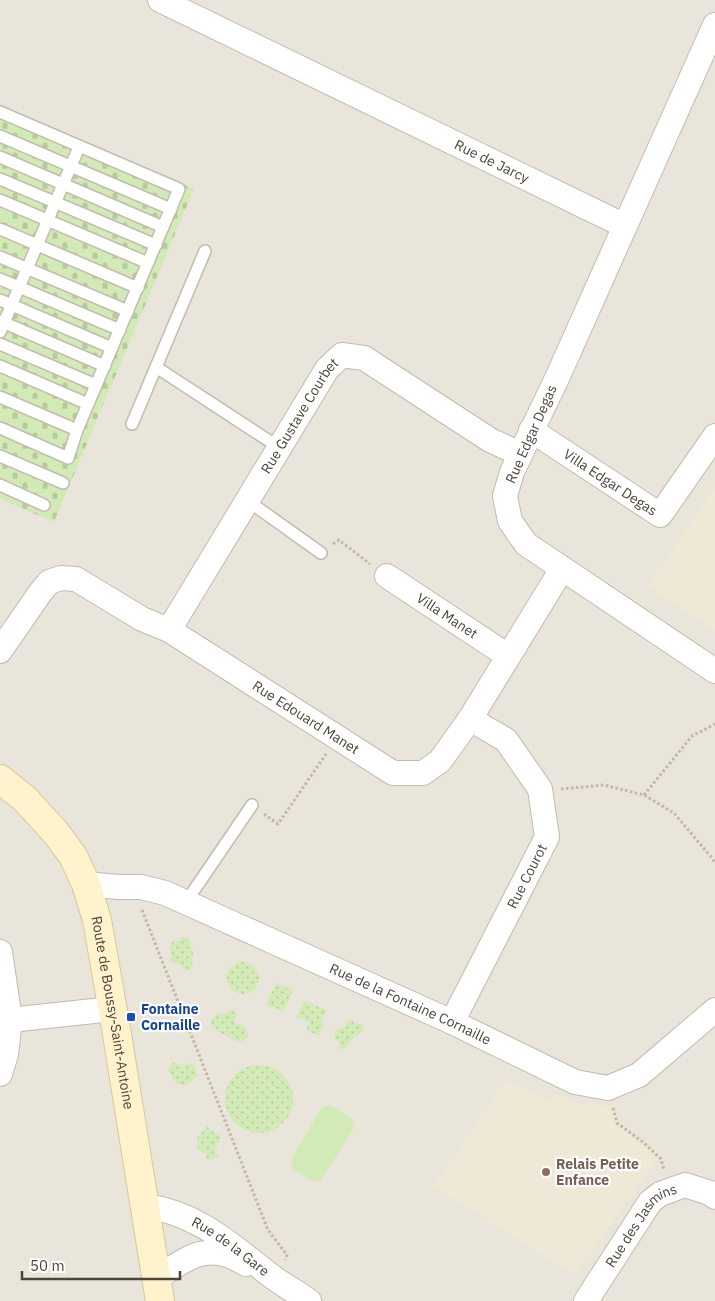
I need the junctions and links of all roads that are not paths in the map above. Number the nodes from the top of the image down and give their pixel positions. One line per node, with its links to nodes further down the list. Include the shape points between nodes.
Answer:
1 (160, 0): 15 (street, Rue de Jarcy)
2 (715, 24): 15 (street)
3 (0, 112): 5 (lane)
4 (0, 136): 7 (lane)
5 (79, 147): 7 (lane); 12 (lane, via 179,189)
6 (0, 157): 9 (lane)
7 (71, 166): 9 (lane); 12 (lane)
8 (0, 179): 11 (lane)
9 (63, 184): 11 (lane); 14 (lane)
10 (0, 200): 13 (lane)
11 (56, 202): 13 (lane); 18 (lane)
12 (171, 209): 14 (lane)
13 (48, 220): 17 (lane); 21 (lane)
14 (163, 226): 18 (lane)
15 (625, 226): 42 (street, Rue Edgar Degas)
16 (0, 229): 17 (lane)
17 (37, 245): 22 (lane); 25 (lane)
18 (156, 245): 21 (lane)
19 (205, 251): 35 (lane)
20 (0, 257): 22 (lane)
21 (148, 263): 25 (lane)
22 (28, 269): 24 (lane); 28 (lane)
23 (0, 279): 24 (lane)
24 (20, 287): 27 (lane); 30 (lane)
25 (138, 288): 28 (lane)
26 (0, 300): 27 (lane)
27 (12, 305): 29 (lane); 32 (lane)
28 (128, 312): 30 (lane)
29 (1, 325): 34 (lane)
30 (120, 330): 32 (lane)
31 (0, 344): 36 (lane)
32 (112, 348): 34 (lane)
33 (0, 366): 38 (lane)
34 (105, 366): 36 (lane)
35 (156, 367): 39 (lane); 44 (lane)
36 (96, 385): 38 (lane)
37 (0, 397): 41 (lane)
38 (88, 404): 41 (lane)
39 (132, 424)
40 (0, 428): 41 (lane, via 68,458)
41 (77, 430)
42 (531, 430): 43 (street, Villa Edgar Degas, via 660,515); 45 (street, Rue Edgar Degas)
43 (715, 436)
44 (280, 448): 45 (street, Rue Gustave Courbet, via 327,369 342,355 364,358 490,440); 49 (street, Rue Gustave Courbet)
45 (520, 454): 52 (street, Rue Edgar Degas, via 505,496 510,521 526,544)
46 (0, 456): 47 (lane)
47 (63, 483)
48 (0, 485): 50 (lane)
49 (248, 501): 51 (lane); 54 (street, Rue Gustave Courbet)
50 (44, 505)
51 (321, 553)
52 (562, 568): 56 (street, Rue Edouard Manet); 57 (street, Rue Edgar Degas)
53 (387, 576): 56 (street, Villa Manet)
54 (169, 630): 55 (street, Rue Edouard Manet, via 76,579 61,578 49,582); 58 (street, Rue Edouard Manet, via 393,773 422,773 440,761)
55 (0, 651)
56 (508, 656): 58 (street, Rue Edouard Manet)
57 (715, 671)
58 (470, 719): 67 (street, Rue Courot, via 506,740 540,791 547,837)
59 (0, 779): 61 (main road, Route de Boussy-Saint-Antoine, via 25,799 56,834 73,856)
60 (252, 805): 62 (lane)
61 (86, 884): 62 (street, Rue de la Fontaine Cornaille, via 141,887); 64 (main road, Route de Boussy-Saint-Antoine, via 97,920)
62 (176, 897): 67 (street, Rue de la Fontaine Cornaille)
63 (0, 952): 66 (street)
64 (112, 1009): 66 (street); 70 (main road, Route de Boussy-Saint-Antoine)
65 (715, 1010): 67 (street, Rue de la Fontaine Cornaille, via 639,1075 608,1088 575,1082)
66 (10, 1020): 68 (street)
67 (452, 1022)
68 (0, 1074)
69 (715, 1197): 76 (street, Rue des Jasmins, via 685,1185 660,1194 650,1202)
70 (145, 1206): 71 (street, Rue de la Gare); 74 (main road, Route de Boussy-Saint-Antoine)
71 (189, 1218): 72 (street, via 194,1230 192,1246); 73 (street, Rue de la Gare, via 233,1245)
72 (184, 1260): 73 (street, Route de Boussy-Saint-Antoine, via 208,1252 224,1254); 74 (street, Route de Boussy-Saint-Antoine)
73 (275, 1278): 75 (street, Rue de la Gare)
74 (158, 1290)
75 (309, 1301)
76 (586, 1301)

